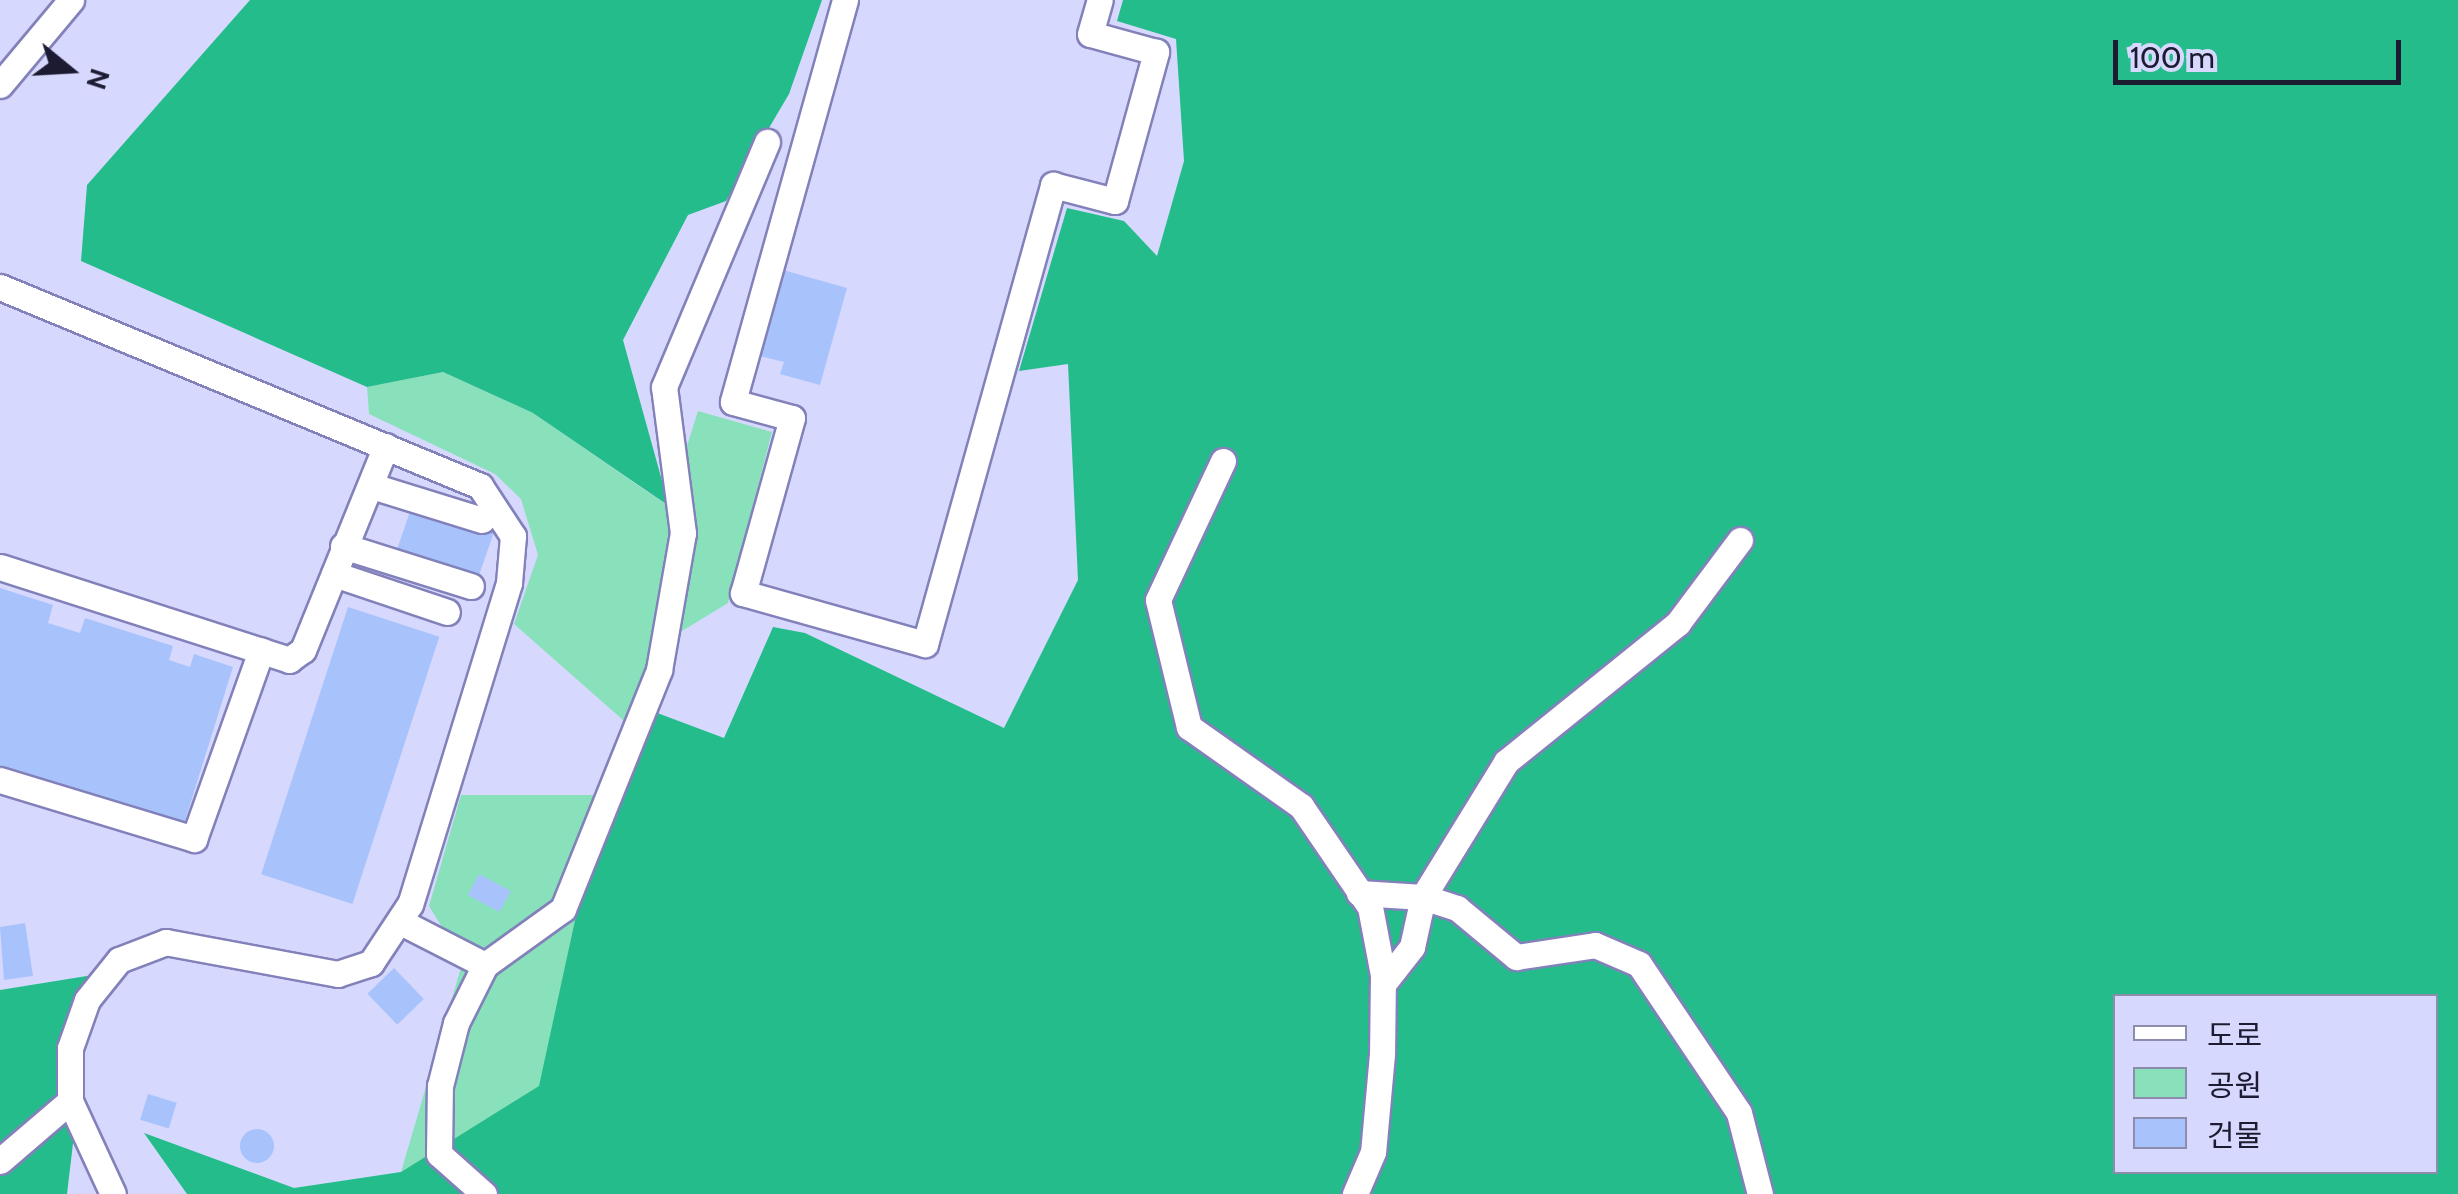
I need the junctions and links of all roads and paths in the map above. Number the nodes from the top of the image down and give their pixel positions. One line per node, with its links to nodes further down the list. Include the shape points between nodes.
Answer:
1 (71, 0): 4 (lane)
2 (845, 0): 5 (lane)
3 (1100, 0): 5 (lane, via 1090,34 1156,52 1114,202 1053,184 926,644 743,593 792,418 733,402)
4 (0, 85)
5 (796, 177): 22 (lane, via 762,154 664,387 683,533 667,673 562,909)
6 (0, 287): 7 (lane)
7 (386, 446): 9 (lane); 21 (lane, via 480,486 506,516 514,554)
8 (1223, 461): 19 (lane, via 1158,600 1184,718 1301,806)
9 (372, 486): 10 (lane); 12 (lane)
10 (482, 520)
11 (1740, 540): 20 (lane, via 1678,623 1506,762)
12 (343, 546): 14 (lane); 15 (lane)
13 (0, 567): 17 (lane)
14 (334, 574): 16 (lane); 17 (lane, via 298,656)
15 (472, 586)
16 (447, 612)
17 (261, 651): 18 (lane, via 194,839)
18 (0, 780)
19 (1359, 893): 20 (lane); 23 (lane)
20 (1428, 898): 23 (lane, via 1412,947); 29 (lane, via 1457,908 1516,957 1595,945 1640,964 1738,1113)
21 (401, 922): 22 (lane); 24 (lane, via 371,963 338,974 194,943 142,946 103,976 82,1011)
22 (485, 965): 27 (lane, via 456,1023 437,1124 446,1165)
23 (1383, 984): 28 (lane, via 1376,1130)
24 (70, 1101): 25 (lane); 26 (lane)
25 (0, 1161)
26 (113, 1194)
27 (484, 1194)
28 (1355, 1194)
29 (1760, 1194)

